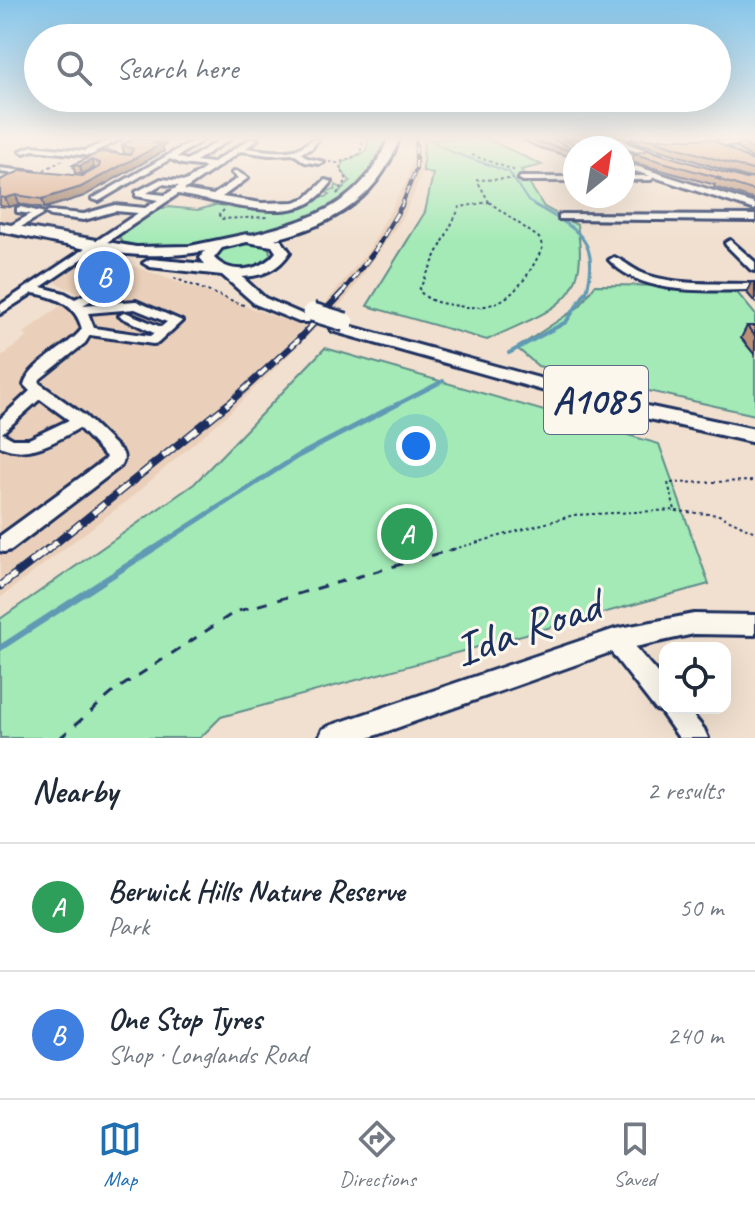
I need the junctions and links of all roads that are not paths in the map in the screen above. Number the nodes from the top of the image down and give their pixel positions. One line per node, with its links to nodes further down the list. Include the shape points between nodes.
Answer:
1 (140, 173): 16 (street)
2 (203, 173): 11 (street)
3 (376, 173): 25 (highway, via 346,204 298,230)
4 (384, 173): 30 (highway, via 362,201)
5 (652, 173): 7 (street)
6 (244, 176): 14 (street)
7 (663, 177): 8 (street); 17 (street)
8 (635, 178)
9 (523, 179): 10 (street)
10 (563, 179)
11 (187, 184): 13 (street); 15 (street, via 161,181 139,194)
12 (328, 186): 14 (street, via 307,201 286,206)
13 (176, 191): 14 (street); 15 (street)
14 (217, 196)
15 (165, 198): 20 (street)
16 (96, 199)
17 (755, 207)
18 (20, 210): 19 (street)
19 (55, 211): 20 (street, via 89,217 115,208); 23 (street)
20 (145, 211): 24 (street)
21 (562, 217): 22 (street)
22 (755, 218)
23 (5, 228): 28 (main road)
24 (117, 230): 28 (street); 29 (street)
25 (257, 238): 27 (main road); 30 (main road, via 276,243)
26 (730, 243): 32 (street)
27 (217, 245): 29 (main road, via 170,254); 33 (main road, via 207,258)
28 (98, 246): 29 (main road); 33 (main road, via 144,262); 36 (street)
29 (121, 248)
30 (278, 258): 33 (main road, via 252,271); 40 (main road, A1085, via 262,282 265,291)
31 (614, 260): 35 (street, via 648,279)
32 (755, 268)
33 (223, 271): 40 (main road, A1085, via 260,301)
34 (111, 285): 38 (street)
35 (755, 287)
36 (32, 289): 37 (street); 38 (street, via 59,294)
37 (3, 305)
38 (76, 307): 41 (street, via 87,321); 42 (street, via 136,305 175,321)
39 (125, 316): 42 (street)
40 (309, 316): 46 (main road, A1085, via 623,407)
41 (87, 331): 42 (street, via 140,341 153,340); 43 (street, via 33,377 31,385)
42 (161, 331)
43 (39, 391): 44 (street); 45 (street)
44 (80, 420): 47 (street, via 25,446 8,446); 48 (street, via 113,450 115,462)
45 (0, 428)
46 (755, 436)
47 (0, 438)
48 (4, 544)
49 (755, 625): 50 (street, Ida Road, via 694,624)
50 (615, 640): 51 (street); 53 (street, Ida Road)
51 (659, 694)
52 (676, 714): 54 (street)
53 (332, 738)
54 (695, 738)

